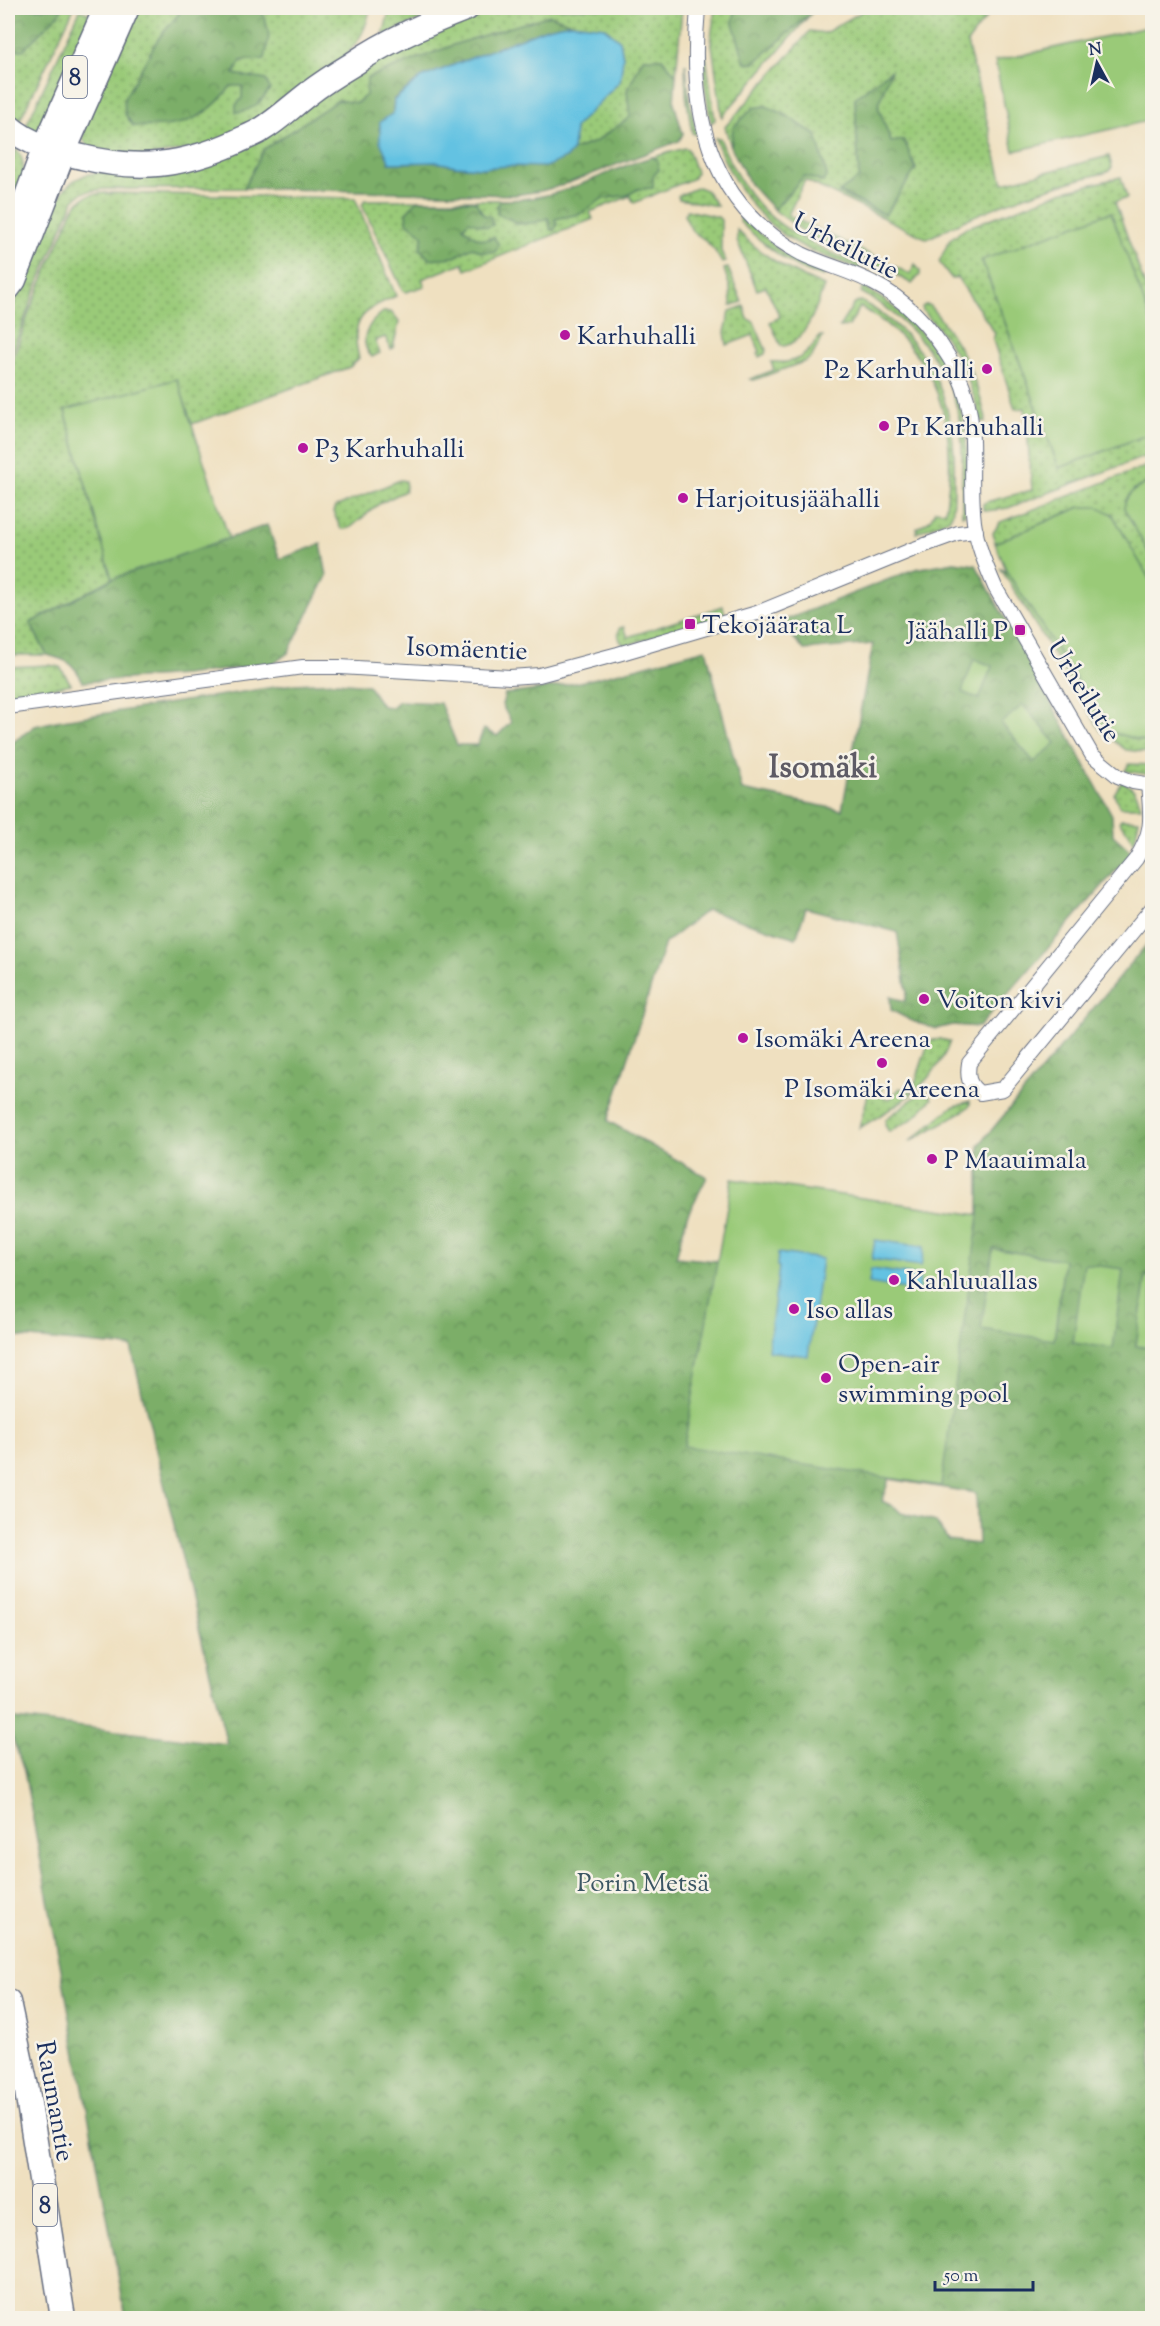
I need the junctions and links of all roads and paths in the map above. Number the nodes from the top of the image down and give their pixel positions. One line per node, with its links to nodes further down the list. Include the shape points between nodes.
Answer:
1 (106, 8): 6 (highway, 8)
2 (127, 8): 6 (highway, 8)
3 (467, 8): 6 (highway, via 432,21 356,62 261,131 223,148 159,165 110,163)
4 (698, 8): 9 (street, Urheilutie, via 696,84 718,171 736,201 768,232 801,253 874,283 907,305 935,334 967,394 973,429)
5 (8, 126): 6 (highway, via 18,135)
6 (54, 150): 7 (highway, 8); 8 (highway, 8, via 15,280)
7 (8, 248)
8 (8, 288)
9 (976, 531): 10 (street, Isomäentie, via 958,533 914,549 756,613 539,675 303,668); 11 (street, Urheilutie, via 995,587 1092,755 1118,776)
10 (8, 707)
11 (1150, 784): 12 (street)
12 (1150, 843): 13 (street, via 969,1062 973,1089 980,1093 1003,1089)
13 (1152, 908)
14 (8, 2002): 15 (highway, Raumantie / 8, via 27,2091)
15 (63, 2319)

